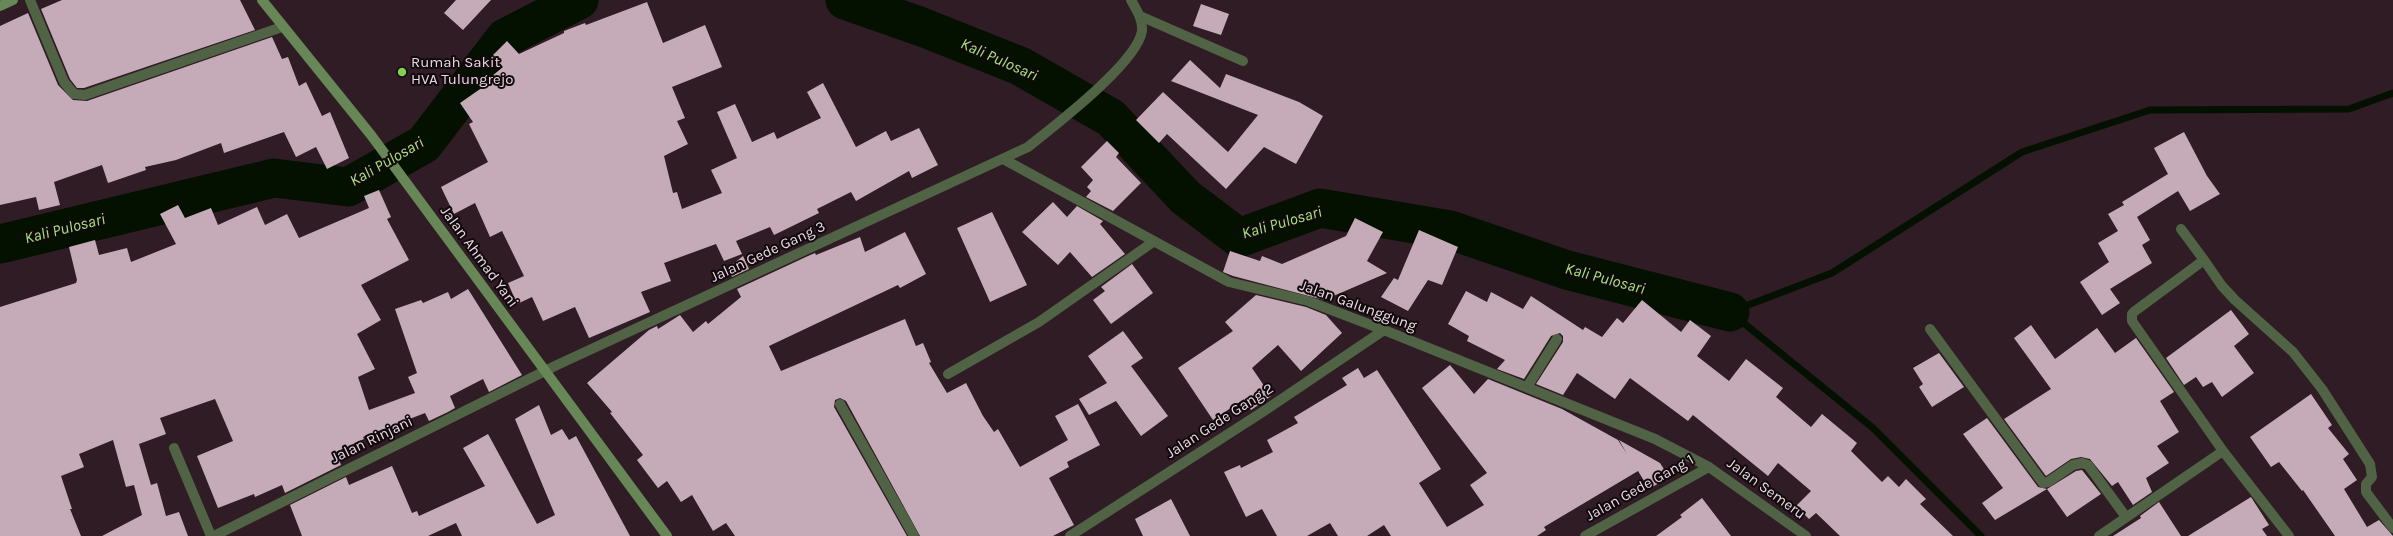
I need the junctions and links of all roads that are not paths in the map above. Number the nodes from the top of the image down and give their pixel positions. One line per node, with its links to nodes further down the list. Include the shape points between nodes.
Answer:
1 (13, 0): 5 (main road)
2 (30, 0): 7 (street, via 64,82 74,94 85,95)
3 (262, 0): 7 (main road, Jalan Ahmad Yani)
4 (1131, 0): 6 (street)
5 (0, 6)
6 (1140, 16): 8 (street); 9 (street, Jalan Gede Gang 3, via 1142,30 1136,46 1108,78 1069,115 1028,147)
7 (282, 26): 16 (main road, Jalan Ahmad Yani, via 371,135)
8 (1243, 61)
9 (1005, 160): 11 (street, Jalan Galunggung); 16 (street, Jalan Gede Gang 3)
10 (2181, 229): 12 (street)
11 (1153, 242): 14 (street, Jalan Galunggung, via 1229,282 1308,301); 17 (street, via 1039,322)
12 (2204, 260): 21 (street, via 2135,311 2132,314 2132,321); 24 (street, via 2222,286 2272,336 2293,352 2322,389 2370,464 2372,477 2366,484 2366,492)
13 (1930, 329): 23 (street, via 2043,482 2048,482 2082,462 2088,465)
14 (1384, 330): 18 (street, Jalan Galunggung); 28 (street, Jalan Gede Gang 2)
15 (1556, 338): 18 (street)
16 (545, 371): 25 (street, Jalan Rinjani); 26 (main road, Jalan Ahmad Yani)
17 (948, 374)
18 (1526, 387): 22 (street, Jalan Galunggung, via 1655,439)
19 (840, 404): 27 (street)
20 (174, 448): 25 (street)
21 (2223, 451): 23 (street); 32 (street)
22 (1709, 467): 29 (street, Jalan Gede Gang 1); 30 (street, Jalan Semeru)
23 (2126, 517): 31 (street)
24 (2393, 528)
25 (213, 536)
26 (667, 536)
27 (914, 536)
28 (1070, 536)
29 (1585, 536)
30 (1806, 536)
31 (2099, 536)
32 (2289, 536)

